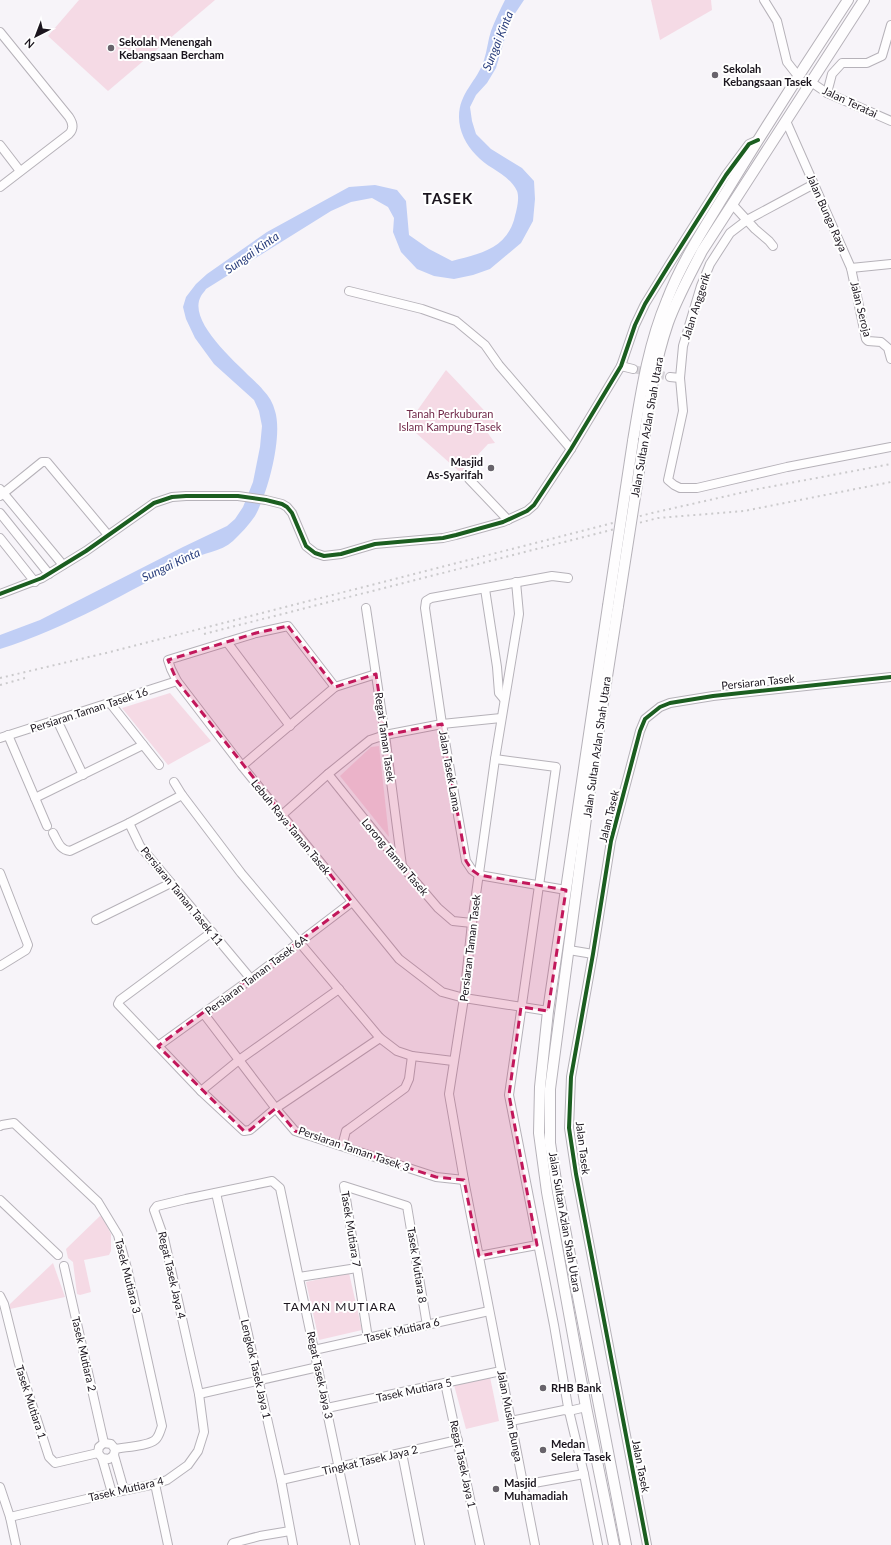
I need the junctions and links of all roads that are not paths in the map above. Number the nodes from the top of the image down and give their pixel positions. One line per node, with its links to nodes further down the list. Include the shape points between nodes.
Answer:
1 (764, 0): 6 (street, via 777,21 787,62)
2 (848, 0): 6 (main road, Jalan Sultan Azlan Shah Utara)
3 (864, 0): 7 (main road, Jalan Sultan Azlan Shah Utara)
4 (891, 25): 8 (street, via 882,56 867,63 842,63 832,74)
5 (0, 32): 13 (street, via 73,125 71,132)
6 (798, 76): 11 (main road, Jalan Sultan Azlan Shah Utara)
7 (810, 82): 8 (street, Jalan Teratai); 9 (main road, Jalan Sultan Azlan Shah Utara)
8 (827, 93): 10 (street, Jalan Teratai)
9 (786, 121): 15 (street, Jalan Bunga Raya); 18 (main road, Jalan Sultan Azlan Shah Utara)
10 (891, 121)
11 (758, 140): 14 (street, via 749,144); 17 (main road, Jalan Sultan Azlan Shah Utara)
12 (0, 146): 13 (street)
13 (20, 171): 16 (street)
14 (729, 171): 17 (street); 25 (street, via 645,304)
15 (814, 184): 19 (street, Jalan Anggerik); 22 (street, Jalan Bunga Raya)
16 (0, 187)
17 (729, 187): 29 (main road, Jalan Sultan Azlan Shah Utara, via 666,300 644,375)
18 (732, 204): 19 (street); 29 (main road, Jalan Sultan Azlan Shah Utara, via 702,251 668,323)
19 (746, 220): 20 (street); 28 (street, Jalan Anggerik, via 730,234 710,264 683,346)
20 (773, 246)
21 (891, 264): 22 (street)
22 (851, 268): 24 (street, Jalan Seroja, via 866,339 881,342 888,348)
23 (349, 291): 31 (street, via 422,309 456,321 485,345)
24 (891, 359)
25 (621, 366): 26 (street); 31 (street)
26 (633, 369)
27 (670, 377): 28 (street)
28 (680, 378): 30 (street, Jalan Anggerik, via 683,411 668,480 680,488 697,488)
29 (638, 440): 45 (main road, Jalan Sultan Azlan Shah Utara, bridge)
30 (891, 447)
31 (571, 449): 35 (street, via 534,505 527,512)
32 (469, 479): 35 (street)
33 (1, 492): 36 (street, via 42,462 47,462); 38 (street)
34 (0, 513): 39 (street)
35 (508, 520): 36 (street, via 443,538 375,544 324,556 306,546 287,507 266,500 238,496 186,496 172,497 154,503)
36 (108, 535): 38 (street)
37 (0, 538): 41 (street)
38 (63, 565): 39 (street)
39 (50, 574): 41 (street)
40 (568, 578): 42 (street, via 552,576)
41 (35, 582): 44 (street)
42 (516, 582): 43 (street); 49 (street, Persiaran Taman Tasek, via 518,614)
43 (485, 589): 48 (street); 58 (street, Jalan Tasek Lama, via 426,601)
44 (0, 594)
45 (613, 606): 81 (main road, Jalan Sultan Azlan Shah Utara); 87 (main road, Jalan Sultan Azlan Shah Utara)
46 (366, 608): 50 (street, Regat Taman Tasek)
47 (227, 642): 52 (street, Lebuh Raya Taman Tasek, via 168,660); 53 (street, Lebuh Raya Taman Tasek, via 288,626); 59 (street)
48 (497, 667): 49 (street); 54 (street, via 499,693)
49 (508, 671): 54 (street, Persiaran Taman Tasek)
50 (376, 674): 53 (street); 61 (street, Regat Taman Tasek)
51 (891, 677): 60 (street, Persiaran Tasek, via 670,703 660,707 645,719)
52 (177, 681): 55 (street, Persiaran Taman Tasek 16); 66 (street, Lebuh Raya Taman Tasek)
53 (335, 687): 59 (street)
54 (504, 699): 56 (street, Persiaran Taman Tasek)
55 (110, 703): 57 (street, Persiaran Taman Tasek 16); 63 (street)
56 (501, 718): 58 (street); 64 (street, Persiaran Taman Tasek)
57 (57, 720): 62 (street, Persiaran Taman Tasek 16); 68 (street)
58 (442, 724): 61 (street); 78 (street, Jalan Tasek Lama, via 466,861 472,870)
59 (290, 726): 66 (street)
60 (640, 730): 88 (street, Jalan Tasek, via 611,841)
61 (385, 735): 67 (street, via 370,740); 76 (street, Regat Taman Tasek)
62 (4, 737): 71 (street)
63 (143, 745): 65 (street); 68 (street)
64 (495, 759): 78 (street, Persiaran Taman Tasek); 80 (street, via 556,767)
65 (159, 765)
66 (242, 766): 72 (street, Lebuh Raya Taman Tasek)
67 (328, 774): 72 (street); 76 (street, Lorong Taman Tasek)
68 (83, 775): 71 (street)
69 (174, 782): 70 (street)
70 (182, 795): 73 (street); 86 (street, via 228,856)
71 (35, 798): 74 (street)
72 (282, 815): 82 (street, Lebuh Raya Taman Tasek)
73 (129, 823): 75 (street, via 70,851 60,848); 79 (street, Persiaran Taman Tasek 11, via 140,846)
74 (47, 826)
75 (53, 833)
76 (402, 866): 84 (street, Lorong Taman Tasek, via 448,918)
77 (0, 873): 89 (street, via 28,945 26,950)
78 (479, 874): 80 (street); 84 (street, Persiaran Taman Tasek)
79 (171, 883): 83 (street); 85 (street, Persiaran Taman Tasek 11)
80 (539, 885): 81 (street); 93 (street)
81 (566, 890): 94 (main road, Jalan Sultan Azlan Shah Utara)
82 (352, 902): 86 (street, Persiaran Taman Tasek 6A); 92 (street, Lebuh Raya Taman Tasek, via 399,959 438,990)
83 (96, 920)
84 (472, 923): 92 (street, Persiaran Taman Tasek)
85 (212, 932): 90 (street, Persiaran Taman Tasek 11); 97 (street, via 118,1004)
86 (300, 942): 90 (street, Persiaran Taman Tasek 6A); 91 (street)
87 (569, 950): 88 (street); 122 (main road, Jalan Sultan Azlan Shah Utara, via 550,1090 550,1143)
88 (593, 954): 158 (street, Jalan Tasek, via 571,1077 569,1128)
89 (0, 966)
90 (251, 979): 95 (street, Persiaran Taman Tasek 6A)
91 (339, 989): 96 (street); 99 (street)
92 (464, 998): 93 (street, Lebuh Raya Taman Tasek); 100 (street, Persiaran Taman Tasek)
93 (521, 1007): 94 (street, Lebuh Raya Taman Tasek); 110 (street, via 509,1095)
94 (548, 1011): 127 (main road, Jalan Sultan Azlan Shah Utara, via 540,1087 539,1133 547,1192)
95 (204, 1014): 97 (street, Persiaran Taman Tasek 6A); 99 (street, Persiaran Taman Tasek 3)
96 (380, 1038): 98 (street, via 397,1052); 102 (street)
97 (158, 1046): 101 (street)
98 (412, 1056): 100 (street); 104 (street, via 405,1088 346,1131)
99 (239, 1060): 101 (street); 102 (street, Persiaran Taman Tasek 3)
100 (453, 1061): 105 (street, Persiaran Taman Tasek, via 449,1094)
101 (201, 1090): 102 (street, via 246,1132)
102 (276, 1108): 104 (street, Persiaran Taman Tasek 3, via 295,1131)
103 (0, 1126): 134 (street, Tasek Mutiara 3, via 14,1123 98,1202 118,1235 162,1426 155,1440)
104 (342, 1146): 105 (street, Persiaran Taman Tasek 3, via 436,1177)
105 (464, 1180): 112 (street, Persiaran Taman Tasek)
106 (276, 1183): 107 (street, Regat Tasek Jaya 4); 115 (street, Regat Tasek Jaya 3, via 280,1188)
107 (216, 1193): 124 (street, Lengkok Tasek Jaya 1); 126 (street, Regat Tasek Jaya 4, via 157,1206 154,1210 164,1238)
108 (0, 1200): 111 (street)
109 (407, 1206): 114 (street, Tasek Mutiara 7, via 344,1186); 118 (street, Tasek Mutiara 8)
110 (537, 1245): 112 (street); 129 (street, via 554,1325)
111 (58, 1255)
112 (479, 1256): 117 (street, Persiaran Taman Tasek)
113 (64, 1266): 133 (street, Tasek Mutiara 2)
114 (357, 1268): 115 (street); 119 (street, Tasek Mutiara 7)
115 (299, 1276): 120 (street, Regat Tasek Jaya 3)
116 (0, 1296): 136 (street, Tasek Mutiara 1, via 49,1457 55,1463)
117 (489, 1311): 118 (street, Tasek Mutiara 6); 123 (street, Jalan Musim Bunga)
118 (427, 1325): 119 (street, Tasek Mutiara 6)
119 (368, 1338): 120 (street, Tasek Mutiara 6)
120 (314, 1350): 121 (street, Regat Tasek Jaya 3)
121 (318, 1366): 124 (street); 128 (street, Regat Tasek Jaya 3)
122 (592, 1369): 127 (main road, via 590,1373 593,1398); 130 (main road, Jalan Sultan Azlan Shah Utara)
123 (501, 1371): 125 (street, Tasek Mutiara 5); 131 (street, Jalan Musim Bunga)
124 (258, 1380): 126 (street); 139 (street, Lengkok Tasek Jaya 1)
125 (445, 1383): 128 (street, Tasek Mutiara 5); 132 (street, Regat Tasek Jaya 1)
126 (199, 1394): 140 (street, Tasek Mutiara 4, via 204,1432 198,1451 188,1465 167,1480)
127 (587, 1404): 129 (street); 130 (main road, via 597,1410); 156 (main road, Jalan Sultan Azlan Shah Utara)
128 (327, 1408): 137 (street, Regat Tasek Jaya 3)
129 (567, 1409): 131 (street); 138 (street)
130 (603, 1421): 157 (main road, Jalan Sultan Azlan Shah Utara)
131 (511, 1422): 141 (street, Jalan Musim Bunga)
132 (458, 1440): 135 (street, Tingkat Tasek Jaya 2); 153 (street, Regat Tasek Jaya 1)
133 (104, 1443): 134 (street, via 111,1444); 136 (street, via 99,1447)
134 (114, 1452): 136 (street, via 109,1459); 143 (street)
135 (402, 1453): 137 (street, Tingkat Tasek Jaya 2); 152 (street)
136 (100, 1456): 144 (street)
137 (339, 1467): 139 (street, Tingkat Tasek Jaya 2); 151 (street, Regat Tasek Jaya 3)
138 (584, 1474): 141 (street); 155 (street)
139 (281, 1480): 146 (street, Lengkok Tasek Jaya 1)
140 (155, 1484): 143 (street, Tasek Mutiara 4); 148 (street)
141 (523, 1485): 154 (street, Jalan Musim Bunga)
142 (0, 1487): 145 (street)
143 (124, 1490): 144 (street, Tasek Mutiara 4)
144 (112, 1493): 145 (street, Tasek Mutiara 4)
145 (10, 1517): 147 (street)
146 (290, 1530): 149 (street); 150 (street, Lengkok Tasek Jaya 1)
147 (16, 1545)
148 (168, 1545)
149 (232, 1545)
150 (293, 1545)
151 (356, 1545)
152 (420, 1545)
153 (480, 1545)
154 (535, 1545)
155 (598, 1545)
156 (614, 1545)
157 (626, 1545)
158 (647, 1545)

